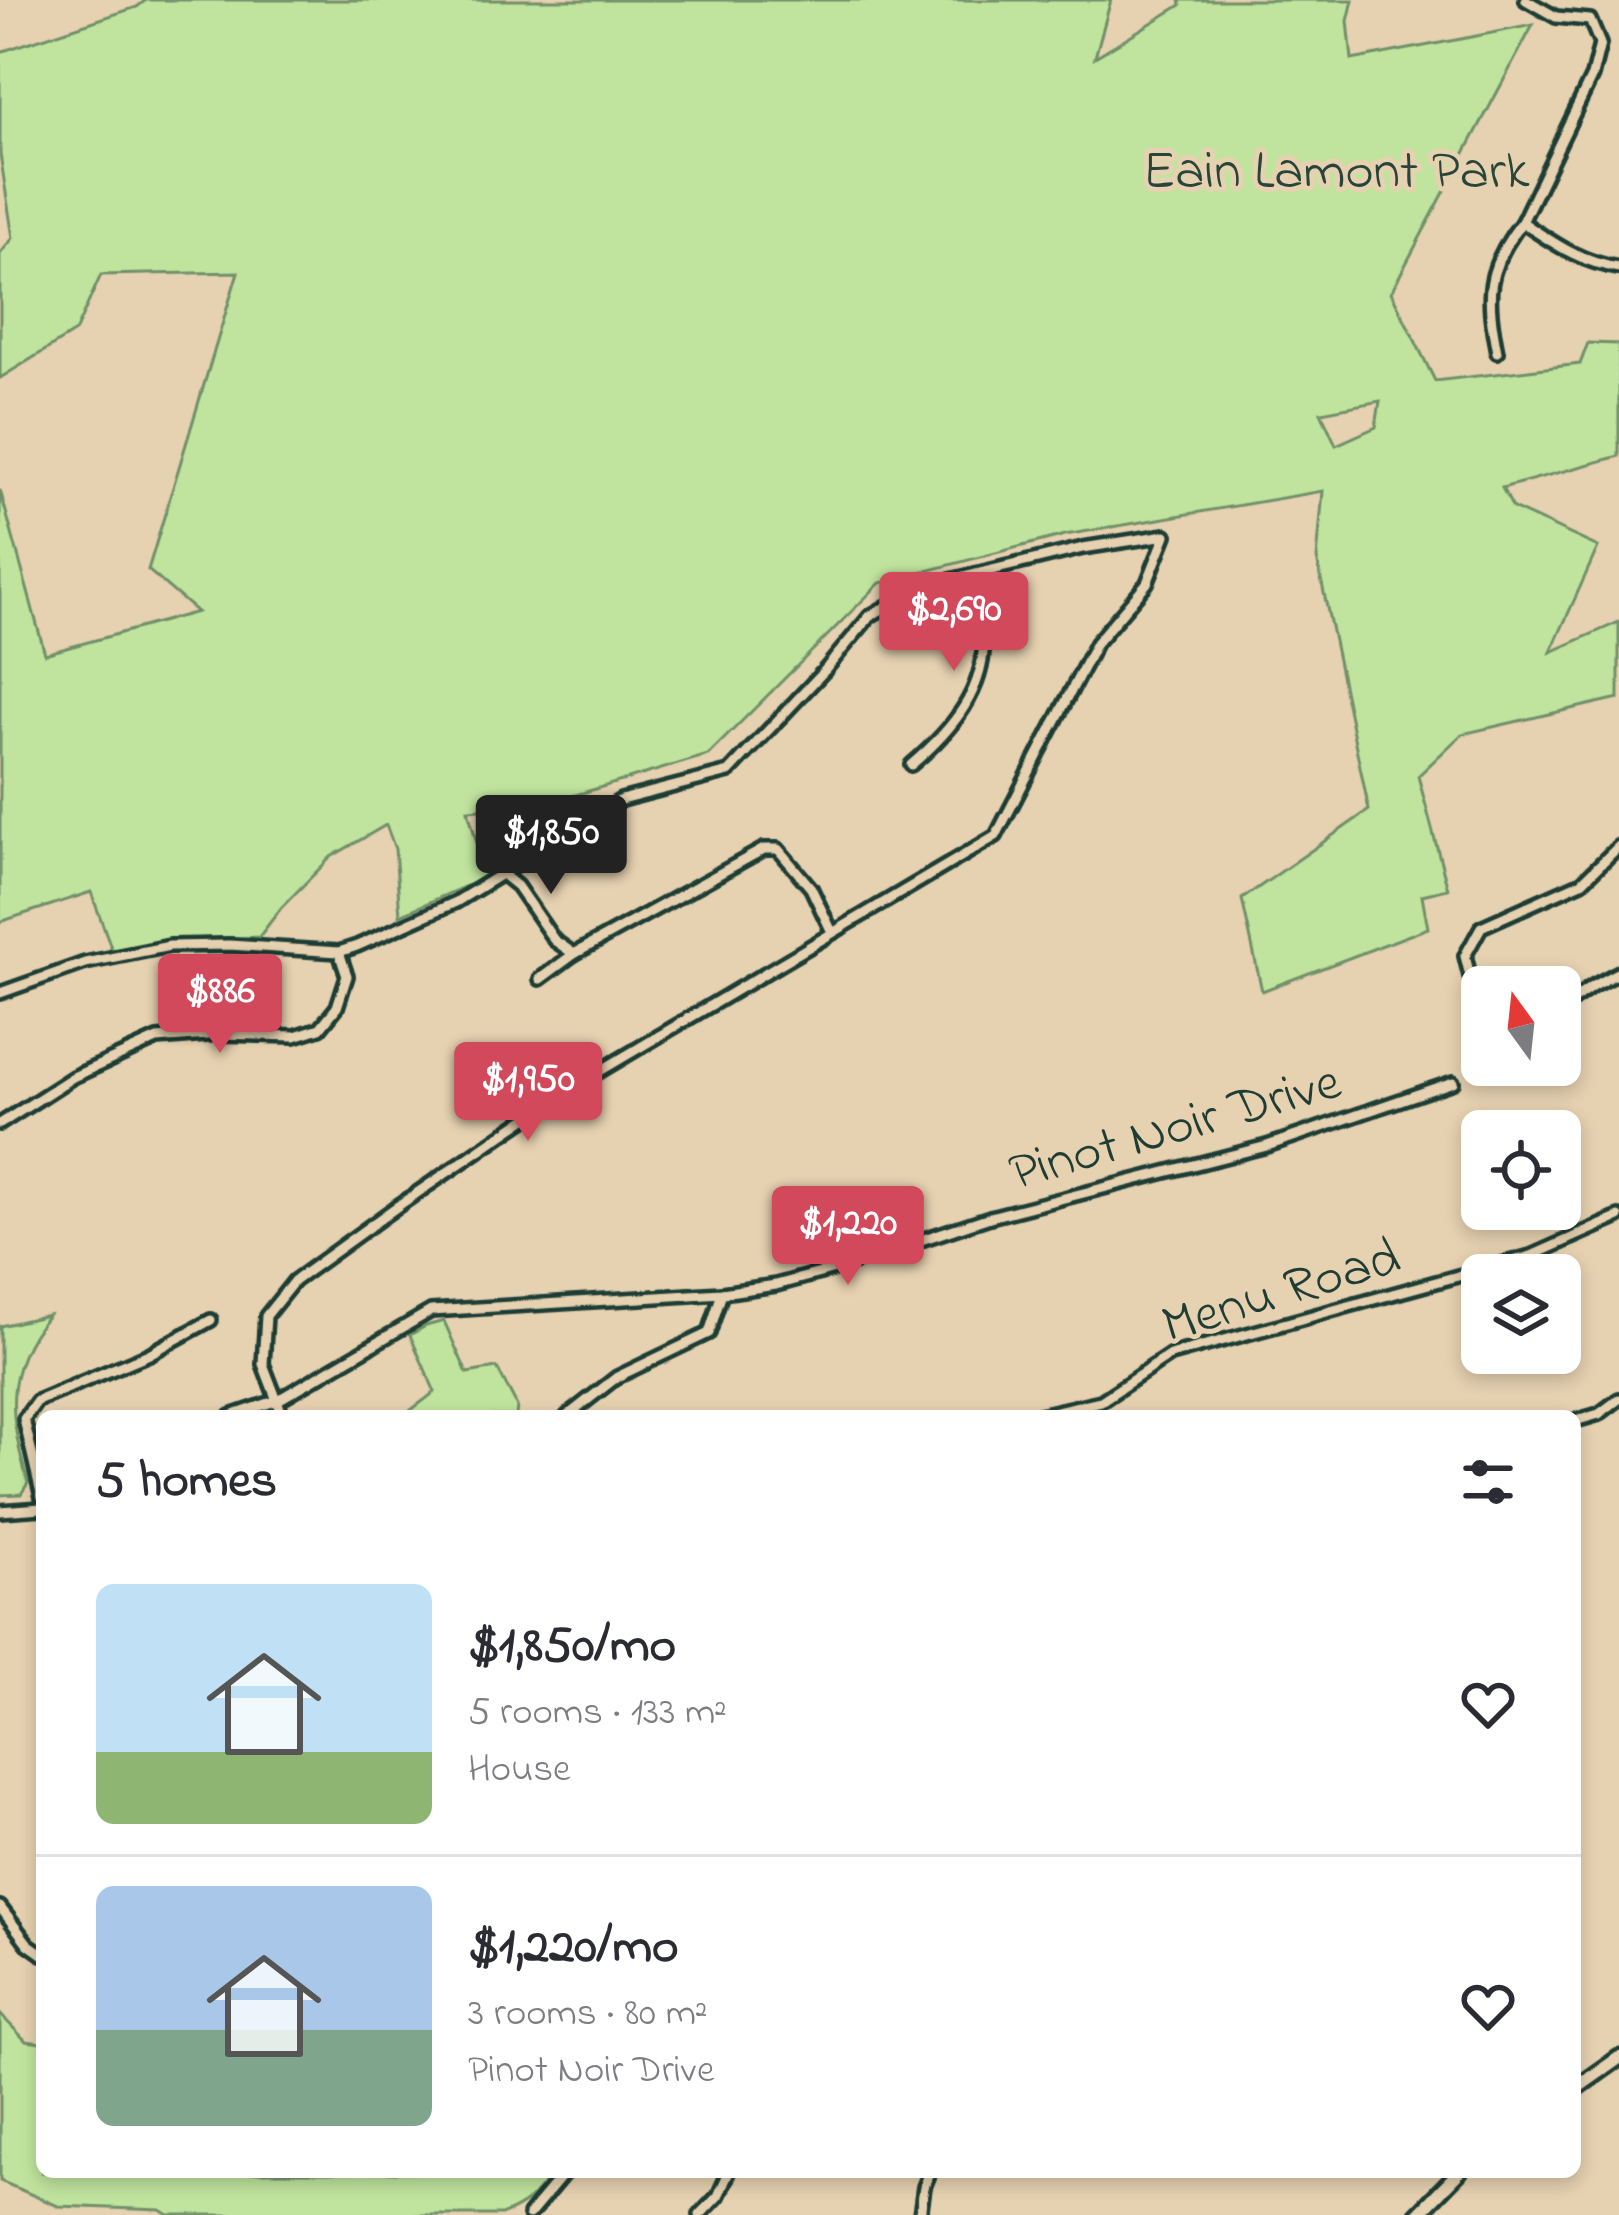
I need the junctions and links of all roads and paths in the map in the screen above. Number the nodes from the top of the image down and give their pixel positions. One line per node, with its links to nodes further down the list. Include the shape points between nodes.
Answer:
1 (1526, 0): 2 (street, via 1556,16 1590,20 1600,44)
2 (1522, 222): 3 (street, via 1594,265); 4 (street, via 1492,273)
3 (1619, 268)
4 (1497, 352)
5 (969, 576): 6 (street, via 983,633 981,668 966,708); 8 (street, via 918,589 869,616 729,772 621,800); 9 (street, via 1166,536 1148,583 1096,643 996,836)
6 (911, 765)
7 (1619, 846): 12 (street, via 1582,882 1481,927)
8 (502, 874): 10 (street); 11 (street)
9 (832, 932): 11 (street, via 811,888 778,849 764,849); 23 (street, via 563,1093 294,1281 266,1316 263,1364)
10 (339, 952): 15 (street, via 170,946); 18 (street, via 347,976 320,1028 295,1036 157,1039 74,1077)
11 (574, 954): 14 (street)
12 (1468, 966)
13 (1619, 972): 16 (street)
14 (540, 979)
15 (0, 993)
16 (1581, 994)
17 (1453, 1082): 20 (street, Pinot Noir Drive, via 1268,1146 990,1216 776,1285)
18 (0, 1124)
19 (1619, 1217): 27 (street, Menu Road, via 1531,1256 1170,1355 1101,1401)
20 (722, 1293): 23 (street, Pinot Noir Drive, via 431,1311); 26 (street, via 709,1333 617,1376)
21 (211, 1321): 29 (street, via 37,1400 24,1419)
22 (1619, 1399): 28 (street)
23 (278, 1400): 24 (street, Pinot Noir Drive); 25 (street)
24 (249, 1410)
25 (281, 1410)
26 (574, 1410)
27 (1061, 1410)
28 (1581, 1419)
29 (36, 1472)
30 (36, 1508): 31 (street)
31 (0, 1511)
32 (0, 1907): 33 (street)
33 (36, 1950)
34 (1619, 2058): 35 (main road)
35 (1581, 2085)
36 (560, 2178): 40 (street)
37 (726, 2178): 41 (street)
38 (927, 2178): 42 (street)
39 (1454, 2178): 43 (main road)
40 (529, 2215)
41 (700, 2215)
42 (920, 2215)
43 (1417, 2215)

